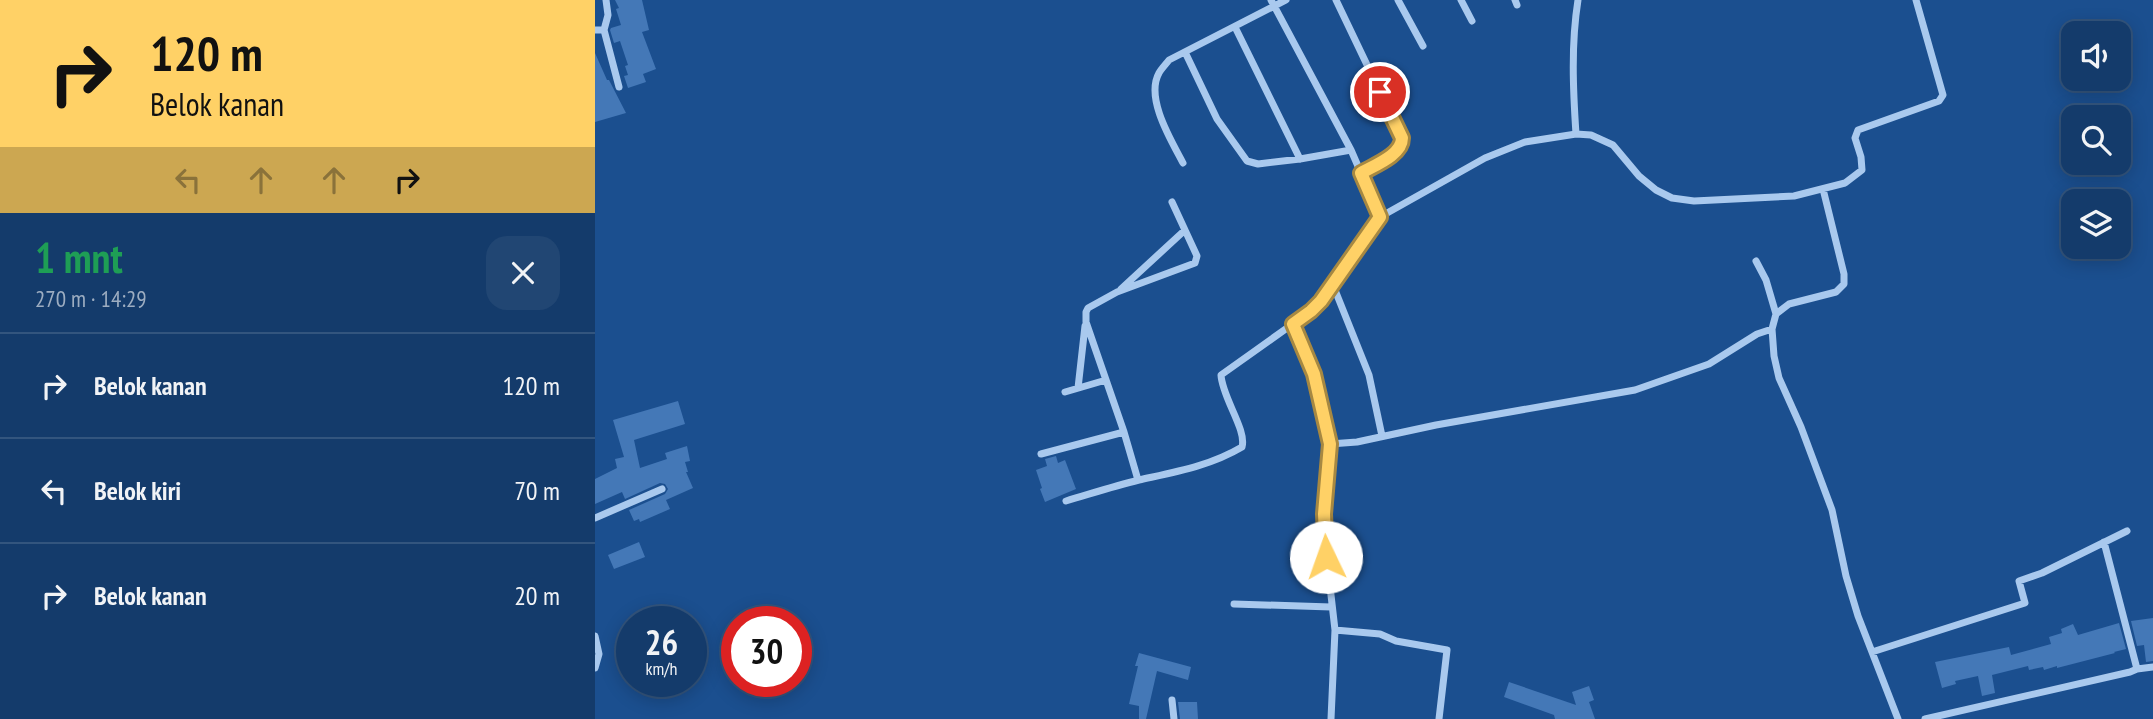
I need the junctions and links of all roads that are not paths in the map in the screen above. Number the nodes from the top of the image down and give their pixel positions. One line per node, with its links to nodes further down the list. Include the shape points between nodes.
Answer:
1 (606, 0): 11 (street, via 608,15)
2 (1286, 0): 8 (street)
3 (1336, 0): 19 (street, via 1403,143)
4 (1398, 0): 12 (street)
5 (1461, 0): 9 (street)
6 (1578, 0): 15 (street, via 1573,63)
7 (1916, 0): 20 (street, via 1943,95 1939,101 1858,130 1855,138 1862,170 1845,183)
8 (1272, 3): 10 (street); 16 (street)
9 (1472, 21)
10 (1235, 27): 13 (street); 17 (street)
11 (599, 30): 14 (street)
12 (1423, 46)
13 (1185, 52): 17 (street, via 1217,118 1247,161); 18 (street, via 1169,60 1159,73 1154,98)
14 (619, 87)
15 (1576, 134): 20 (street, via 1613,145 1639,176 1672,198 1757,199); 22 (street, via 1525,142)
16 (1351, 150): 17 (street); 19 (street)
17 (1300, 159)
18 (1183, 163)
19 (1361, 173): 22 (street)
20 (1823, 189): 27 (street, via 1844,284 1836,292 1789,304)
21 (1172, 202): 23 (street)
22 (1380, 217): 25 (street)
23 (1185, 230): 26 (street); 26 (street, via 1197,256 1195,263)
24 (1756, 261): 27 (street)
25 (1333, 285): 29 (street); 35 (street, via 1369,375)
26 (1117, 292): 28 (street, via 1086,309)
27 (1776, 314): 30 (street)
28 (1086, 322): 31 (street); 32 (street)
29 (1293, 324): 36 (street, via 1314,374); 38 (street, via 1221,374 1244,436 1242,447 1211,463)
30 (1772, 329): 35 (street, via 1709,363 1635,390); 48 (street, via 1776,368 1832,510 1846,576)
31 (1106, 380): 32 (street); 34 (street)
32 (1078, 388): 33 (street)
33 (1065, 393)
34 (1124, 432): 37 (street); 38 (street)
35 (1382, 436): 36 (street)
36 (1330, 444): 45 (street, via 1324,534)
37 (1041, 454)
38 (1138, 480): 40 (street)
39 (662, 489): 41 (street)
40 (1066, 501)
41 (595, 519)
42 (2127, 531): 43 (street)
43 (2104, 542): 48 (street, via 2019,581 2025,603); 51 (street)
44 (1234, 604): 45 (street)
45 (1331, 607): 46 (street)
46 (1335, 630): 54 (street); 55 (street, via 1380,634 1447,650)
47 (595, 636): 50 (street, via 599,654)
48 (1872, 652): 56 (street)
49 (2153, 667): 51 (street)
50 (595, 668)
51 (2137, 669): 57 (street)
52 (1172, 700): 53 (street)
53 (1174, 719)
54 (1332, 719)
55 (1440, 719)
56 (1898, 719)
57 (1925, 719)

